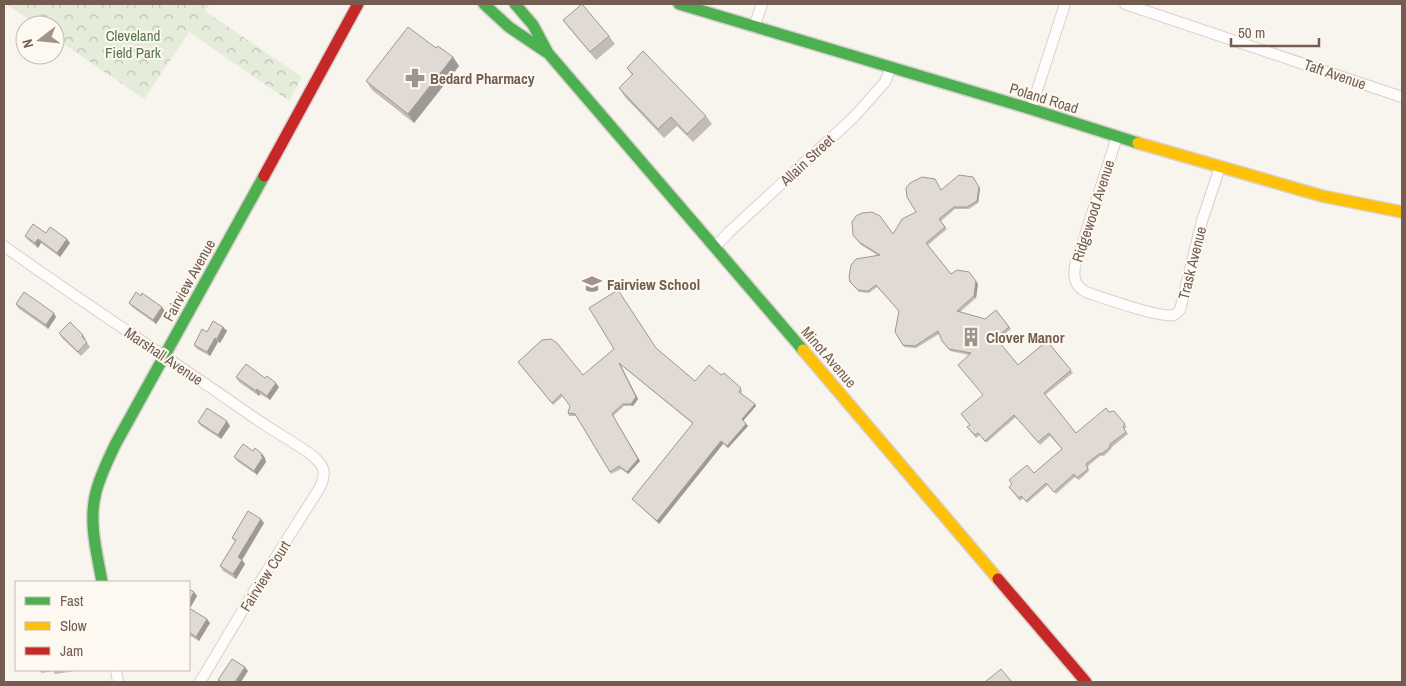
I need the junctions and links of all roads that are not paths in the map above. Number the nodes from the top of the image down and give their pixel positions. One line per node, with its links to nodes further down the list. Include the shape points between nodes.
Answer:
1 (358, 4): 19 (street, Fairview Avenue)
2 (484, 4): 9 (street, Minot Avenue, via 509,27)
3 (515, 4): 9 (street, Minot Avenue, via 533,24)
4 (679, 4): 8 (street, Poland Road)
5 (762, 4): 8 (street)
6 (1065, 4): 12 (street)
7 (1125, 4): 11 (street, Taft Avenue)
8 (754, 28): 10 (street, Poland Road)
9 (548, 53): 17 (street, Minot Avenue)
10 (891, 68): 12 (street, Poland Road); 17 (street, Allain Street, via 885,82 854,117)
11 (1402, 97)
12 (1030, 109): 13 (street, Poland Road)
13 (1117, 137): 14 (street, Poland Road); 18 (street, Ridgewood Avenue, via 1075,266)
14 (1220, 167): 15 (street, Poland Road, via 1322,196); 18 (street, Trask Avenue, via 1202,221 1180,310 1175,315 1133,307 1086,292)
15 (1402, 210)
16 (4, 246): 19 (street, Marshall Avenue)
17 (715, 247): 23 (street, Minot Avenue)
18 (1076, 285)
19 (164, 356): 20 (street, Marshall Avenue, via 306,451); 21 (street, Fairview Avenue, via 115,444 95,494 94,536)
20 (323, 468): 22 (street, Fairview Court, via 320,489)
21 (102, 581)
22 (200, 682)
23 (1086, 682)

